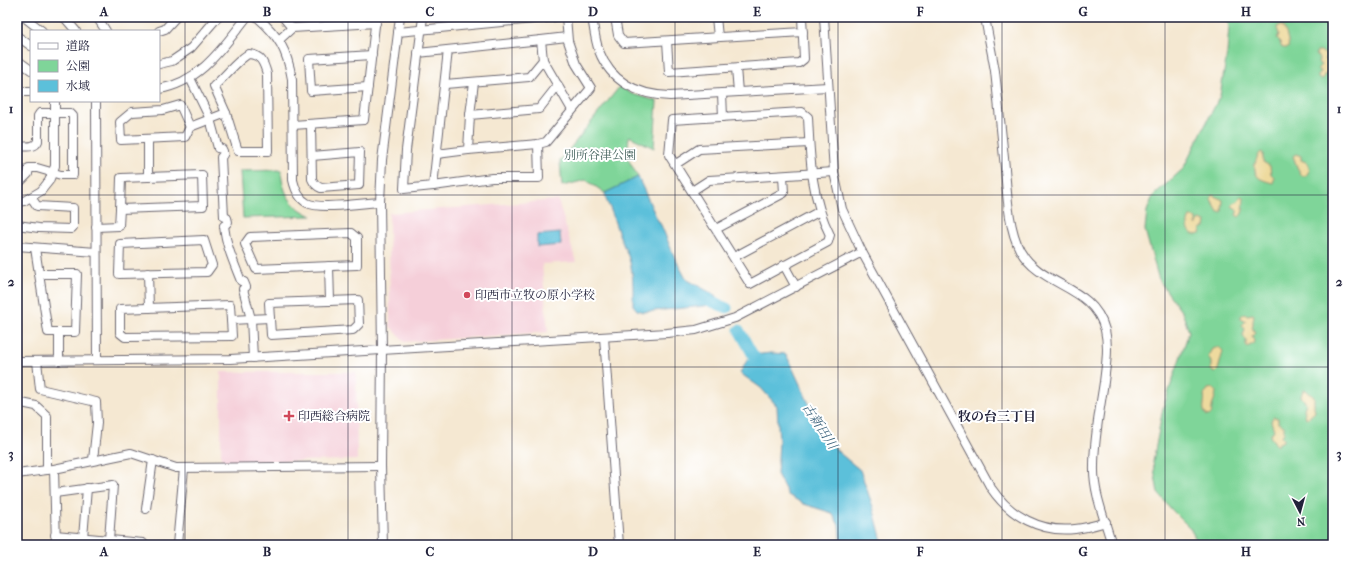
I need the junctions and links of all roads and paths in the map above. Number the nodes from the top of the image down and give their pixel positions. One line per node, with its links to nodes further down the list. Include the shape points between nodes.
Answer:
1 (24, 17): 21 (street)
2 (65, 17): 22 (street)
3 (216, 17): 40 (street, via 195,45 172,61)
4 (248, 17): 43 (street, via 212,61)
5 (257, 17): 31 (street)
6 (283, 17): 20 (street)
7 (400, 17): 26 (street)
8 (423, 17): 24 (street)
9 (555, 17): 24 (street)
10 (566, 17): 29 (street)
11 (592, 17): 53 (street, via 595,38 602,58 614,74 629,86 657,96)
12 (615, 17): 33 (street, via 618,35 624,43)
13 (716, 17): 30 (street)
14 (802, 17): 27 (street)
15 (824, 17): 47 (street)
16 (985, 17): 122 (street, via 995,70 1010,217 1016,242 1026,259 1043,274 1089,302 1097,311 1105,332 1107,356 1094,466 1096,488)
17 (172, 18): 25 (street, via 165,29)
18 (102, 19): 23 (street)
19 (376, 20): 20 (street); 37 (street)
20 (292, 28): 31 (street)
21 (41, 30)
22 (75, 30)
23 (106, 30)
24 (421, 30): 26 (street); 36 (street)
25 (160, 31)
26 (398, 32): 83 (street, via 382,160)
27 (802, 32): 30 (street); 41 (street, via 804,59 799,63)
28 (17, 36): 34 (street)
29 (567, 37): 32 (street); 56 (street, via 576,64 591,88)
30 (718, 37): 33 (street)
31 (279, 40): 63 (street, via 290,64)
32 (541, 40): 35 (street); 39 (street)
33 (667, 41): 41 (street, via 669,72)
34 (30, 45)
35 (448, 50): 36 (street); 45 (street)
36 (418, 53): 79 (street, via 406,150 404,189)
37 (372, 55): 48 (street); 48 (street, via 309,59 311,91)
38 (17, 60): 42 (street)
39 (543, 60): 44 (street, via 529,77); 46 (street)
40 (160, 64)
41 (736, 68): 52 (street)
42 (30, 69)
43 (190, 78): 49 (street); 61 (street)
44 (474, 82): 45 (street); 59 (street)
45 (445, 84): 70 (street)
46 (558, 85): 56 (street); 59 (street, via 539,109)
47 (828, 87): 52 (street); 74 (street)
48 (368, 88): 62 (street, via 364,120)
49 (160, 89)
50 (17, 92): 51 (street)
51 (30, 92)
52 (738, 92): 53 (street)
53 (722, 93): 60 (street)
54 (55, 102): 57 (street)
55 (96, 102): 87 (street)
56 (572, 110): 67 (street, via 546,142)
57 (55, 113): 68 (street, via 40,113 38,116 38,141 35,146); 73 (street, via 55,166); 73 (street, via 70,113 73,116 73,175)
58 (226, 113): 58 (street, via 214,86 244,56 260,57 267,74 268,150 238,151); 61 (street)
59 (470, 115): 69 (street)
60 (723, 117): 66 (street, via 802,112 808,117); 72 (street, via 672,120 669,154)
61 (210, 119): 64 (street); 102 (street, via 218,148 214,154 221,157 224,217 219,222 224,226)
62 (311, 124): 63 (street); 71 (street)
63 (293, 125): 83 (street, via 293,180 301,198 307,203 322,206)
64 (190, 127): 65 (street, via 185,138); 65 (street, via 180,105 163,110 132,112 120,122 121,140)
65 (148, 139): 77 (street)
66 (809, 143): 72 (street, via 699,149); 75 (street)
67 (538, 144): 69 (street); 79 (street, via 539,178 492,178)
68 (17, 146)
69 (468, 150): 70 (street)
70 (437, 154): 79 (street)
71 (312, 156): 71 (street, via 312,179 317,186 322,188 359,185 360,152)
72 (676, 164): 80 (street)
73 (52, 172): 78 (street, via 29,168 28,174); 81 (street, via 41,191)
74 (834, 172): 75 (street); 92 (street, via 842,209)
75 (812, 174): 76 (street); 85 (street)
76 (783, 176): 80 (street, via 709,180); 88 (street, via 784,193)
77 (148, 177): 84 (street, via 121,178); 84 (street, via 202,176 203,206)
78 (17, 182)
79 (433, 186)
80 (692, 191): 88 (street)
81 (31, 197): 82 (street); 86 (street, via 37,206 73,208 73,227 39,228)
82 (17, 202)
83 (380, 202): 106 (street)
84 (120, 208): 87 (street, via 119,226)
85 (820, 211): 93 (street); 94 (street, via 830,235 828,242)
86 (17, 224)
87 (96, 226): 91 (street)
88 (716, 230): 93 (street)
89 (17, 246): 90 (street)
90 (36, 248): 91 (street); 97 (street)
91 (96, 252): 108 (street)
92 (862, 252): 98 (street); 122 (street, via 996,496 1012,512 1042,527 1074,529)
93 (734, 257): 94 (street, via 750,284)
94 (784, 265): 98 (street)
95 (329, 266): 95 (street, via 256,269 245,244 250,237 351,233 357,238 357,265); 99 (street)
96 (148, 273): 96 (street, via 119,274 120,244 204,240 212,265 207,272); 100 (street)
97 (39, 274): 104 (street, via 48,332); 104 (street, via 77,274 74,332)
98 (796, 286): 105 (street, via 736,318 696,330)
99 (330, 301): 101 (street, via 269,302); 101 (street, via 358,300 359,324 353,330 271,335)
100 (149, 308): 103 (street, via 230,305); 103 (street, via 120,309 120,333 125,337 232,336)
101 (270, 318): 102 (street)
102 (251, 319): 103 (street); 107 (street)
103 (231, 320)
104 (59, 332): 111 (street)
105 (604, 337): 106 (street); 130 (street)
106 (382, 349): 107 (street); 115 (street)
107 (253, 358): 108 (street)
108 (97, 360): 111 (street)
109 (17, 361): 110 (street)
110 (37, 361): 111 (street); 113 (street, via 40,389 96,402 97,423)
111 (59, 361)
112 (17, 402): 117 (street, via 36,406 47,416)
113 (93, 460): 114 (street, via 131,453); 117 (street)
114 (153, 460): 116 (street); 121 (street)
115 (381, 466): 116 (street); 129 (street)
116 (184, 468): 128 (street)
117 (50, 470): 118 (street); 120 (street)
118 (17, 474)
119 (87, 488): 120 (street); 124 (street); 125 (street, via 113,485)
120 (55, 493): 123 (street)
121 (146, 509)
122 (1106, 522): 131 (street)
123 (55, 535): 124 (street); 127 (street)
124 (83, 538): 125 (street)
125 (109, 540): 126 (street)
126 (143, 543)
127 (56, 545)
128 (177, 545)
129 (383, 545)
130 (619, 545)
131 (1112, 545)

